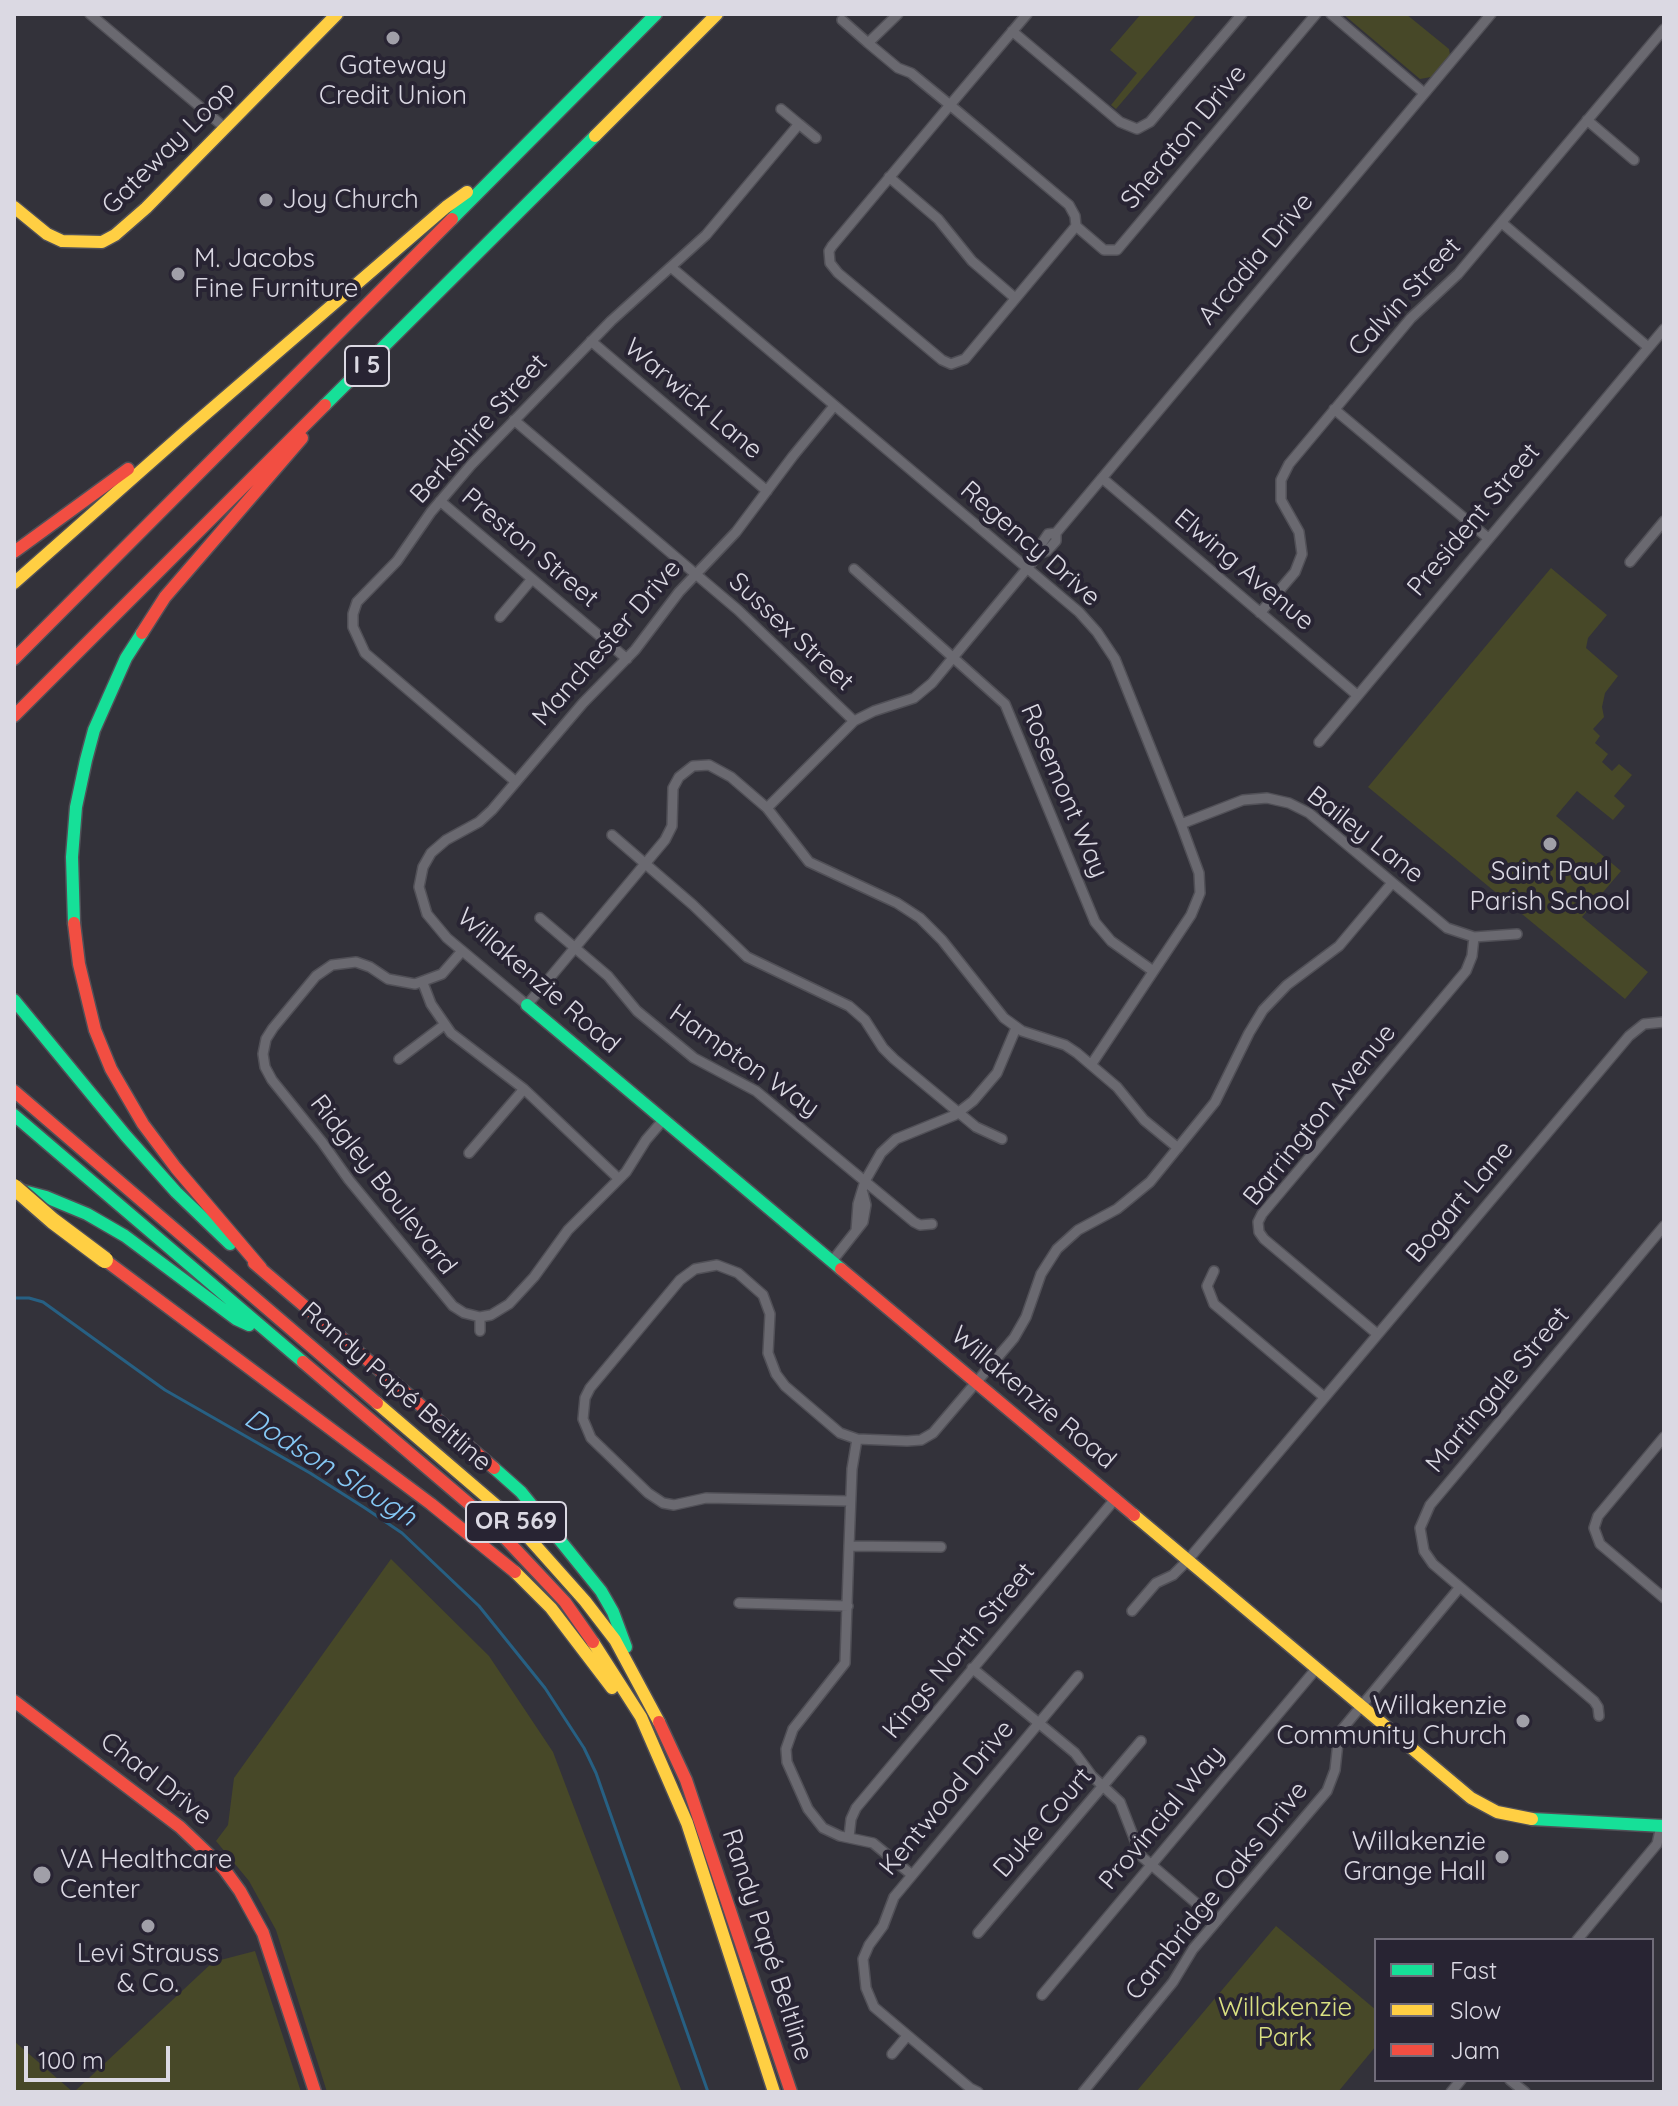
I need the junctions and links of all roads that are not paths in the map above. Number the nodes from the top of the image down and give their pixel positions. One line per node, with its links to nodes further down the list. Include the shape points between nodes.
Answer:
1 (90, 14): 20 (street)
2 (337, 14): 20 (main road, Gateway Loop)
3 (656, 14): 23 (main road, I 5)
4 (717, 14): 35 (main road, I 5)
5 (898, 14): 14 (street)
6 (1027, 14): 13 (street)
7 (1242, 14): 13 (street, via 1150,122 1137,129 1120,122)
8 (1316, 14): 27 (street, Sheraton Drive, via 1117,250 1104,250)
9 (1331, 14): 15 (street)
10 (1491, 14): 15 (street, Arcadia Drive)
11 (842, 20): 14 (street, Sheraton Drive)
12 (1664, 29): 18 (street, Calvin Street)
13 (1012, 31): 16 (street)
14 (868, 43): 16 (street, Sheraton Drive)
15 (1424, 93): 38 (street, Arcadia Drive)
16 (950, 105): 24 (street); 27 (street, Sheraton Drive, via 1069,205)
17 (781, 109): 19 (street)
18 (1587, 120): 22 (street); 26 (street, Calvin Street)
19 (799, 124): 21 (street); 28 (street, Berkshire Street, via 719,221)
20 (224, 127): 25 (main road, Gateway Loop, via 146,208 102,242 62,241)
21 (816, 138)
22 (1634, 160)
23 (507, 163): 37 (main road, via 446,207); 53 (main road, I 5)
24 (889, 177): 29 (street); 29 (street, via 829,251 838,273 951,364 965,359)
25 (14, 207)
26 (1502, 223): 32 (street); 34 (street, Calvin Street)
27 (1076, 226): 29 (street)
28 (672, 268): 31 (street, Berkshire Street); 33 (street, Regency Drive)
29 (1015, 298)
30 (1664, 329): 32 (street, President Street)
31 (591, 341): 36 (street, Berkshire Street); 39 (street, Warwick Lane)
32 (1648, 347): 42 (street, President Street)
33 (834, 406): 39 (street, Manchester Drive); 45 (street, Regency Drive)
34 (1334, 409): 42 (street); 50 (street, Calvin Street, via 1284,473 1281,500 1299,532 1302,554 1295,572)
35 (316, 417): 56 (main road, I 5); 96 (main road, via 295,449 165,597 138,637 94,730 74,826 71,889 79,964 111,1069 176,1168)
36 (514, 420): 40 (street, Berkshire Street); 47 (street, Sussex Street)
37 (186, 431): 43 (main road); 49 (main road)
38 (1102, 478): 45 (street, Arcadia Drive, via 1056,533 1048,534); 50 (street, Elwing Avenue)
39 (767, 491): 47 (street, Manchester Drive)
40 (440, 501): 48 (street, Preston Street); 61 (street, Berkshire Street, via 397,561 360,598 353,614 355,633 370,658)
41 (1664, 521): 44 (street)
42 (1488, 538): 55 (street, President Street)
43 (14, 552)
44 (1630, 562)
45 (1027, 568): 52 (street, Arcadia Drive); 63 (street, Regency Drive, via 1084,618 1110,650)
46 (854, 569): 52 (street, Rosemont Way)
47 (695, 574): 54 (street, Manchester Drive); 57 (street, Sussex Street)
48 (532, 579): 51 (street); 54 (street, Preston Street)
49 (14, 583)
50 (1260, 613): 55 (street, Elwing Avenue)
51 (500, 617)
52 (955, 656): 57 (street, Arcadia Drive, via 920,695); 73 (street, Rosemont Way, via 1010,711 1095,922 1111,941)
53 (14, 659)
54 (627, 659): 61 (street, Manchester Drive)
55 (1357, 695): 58 (street, President Street)
56 (14, 716)
57 (854, 721): 62 (street, Arcadia Drive)
58 (1319, 742)
59 (694, 754): 60 (street)
60 (696, 765): 62 (street, via 720,770); 65 (street, via 675,783 670,831)
61 (516, 782): 67 (street, Manchester Drive, via 479,822 431,853 420,877)
62 (767, 808): 79 (street, via 809,862 897,903 926,923)
63 (1181, 824): 66 (street, Bailey Lane, via 1243,800 1282,801 1309,813); 73 (street, Regency Drive, via 1199,873 1200,893)
64 (612, 835): 65 (street)
65 (645, 864): 71 (street); 84 (street, via 747,957 855,1011 889,1055)
66 (1392, 883): 70 (street, Bailey Lane, via 1447,928); 88 (street, via 1339,946 1263,1010 1215,1102)
67 (421, 900): 72 (street, Willakenzie Road, via 437,927)
68 (540, 918): 71 (street, Hampton Way)
69 (1517, 934): 70 (street, Bailey Lane)
70 (1474, 937): 100 (street, Barrington Avenue, via 1466,971 1262,1214 1256,1230)
71 (575, 948): 76 (street); 91 (street, Hampton Way, via 634,1008 694,1058 756,1091)
72 (462, 951): 74 (street, via 442,974); 76 (street, Willakenzie Road)
73 (1153, 971): 81 (street, Regency Drive)
74 (423, 983): 78 (street); 98 (street, Ridgley Boulevard, via 395,982 356,962 332,965 316,976 273,1028 264,1060 272,1080 444,1297 464,1313)
75 (14, 1000): 96 (main road, via 159,1174)
76 (527, 1005): 86 (main road, Willakenzie Road)
77 (1664, 1022): 100 (street, Bogart Lane, via 1644,1024 1629,1036)
78 (444, 1025): 80 (street); 82 (street)
79 (1016, 1028): 81 (street, via 1065,1045); 84 (street, via 993,1080)
80 (399, 1059)
81 (1091, 1065): 88 (street)
82 (524, 1089): 89 (street); 90 (street)
83 (14, 1091): 117 (main road, Randy Papé Beltline / OR 569, via 511,1518 585,1601)
84 (959, 1113): 87 (street); 91 (street, via 890,1142)
85 (14, 1115): 101 (main road, Randy Papé Beltline / OR 569)
86 (664, 1119): 90 (street); 95 (main road, Willakenzie Road)
87 (1002, 1139)
88 (1178, 1148): 102 (street, via 1138,1194 1057,1249 1041,1274 1019,1331)
89 (469, 1153)
90 (619, 1179): 98 (street, via 568,1230 514,1300)
91 (865, 1181): 93 (street, Hampton Way, via 914,1222); 95 (street, via 863,1222)
92 (14, 1188): 101 (main road, via 87,1214 236,1319); 130 (main road, bridge, via 431,1504 551,1608 634,1723)
93 (932, 1224)
94 (1664, 1226): 111 (street, Martingale Street, via 1424,1515 1424,1551)
95 (833, 1260): 102 (main road, Willakenzie Road)
96 (261, 1268): 117 (main road, via 521,1492 601,1591)
97 (1214, 1271): 103 (street, via 1207,1286 1214,1304)
98 (480, 1317): 99 (street)
99 (480, 1331)
100 (1376, 1333): 103 (street, Bogart Lane)
101 (275, 1339): 130 (main road, Randy Papé Beltline / OR 569, via 488,1520 565,1602 641,1717 687,1823)
102 (978, 1382): 105 (street, via 927,1436 907,1441); 106 (main road, Willakenzie Road)
103 (1324, 1397): 110 (street, Bogart Lane)
104 (1664, 1437): 112 (street, via 1598,1516 1594,1528 1600,1544)
105 (857, 1439): 107 (street); 107 (street, via 840,1433 780,1380 768,1353 771,1321 766,1301 738,1273 717,1265 695,1269 680,1280 590,1388 582,1412 591,1438 663,1503 706,1498)
106 (1116, 1498): 110 (main road, Willakenzie Road); 116 (street, Kings North Street)
107 (850, 1501): 108 (street)
108 (849, 1546): 109 (street); 114 (street)
109 (941, 1547)
110 (1187, 1561): 115 (street, Bogart Lane, via 1159,1580); 118 (main road, Willakenzie Road)
111 (1460, 1587): 121 (street, Cambridge Oaks Drive); 122 (street, Martingale Street, via 1594,1701)
112 (1664, 1598)
113 (739, 1603): 114 (street)
114 (848, 1606): 127 (street, via 845,1663 796,1724 786,1749 790,1773 814,1818 830,1832)
115 (1132, 1611)
116 (972, 1668): 123 (street); 127 (street, Kings North Street, via 856,1808)
117 (632, 1669): 139 (main road, Randy Papé Beltline / OR 569, via 686,1780)
118 (1316, 1669): 121 (main road, Willakenzie Road); 128 (street, Provincial Way)
119 (1078, 1676): 123 (street, Kentwood Drive)
120 (14, 1701): 137 (main road, Chad Drive, via 180,1827 224,1869 263,1933)
121 (1361, 1706): 126 (main road, Willakenzie Road, via 1463,1793 1497,1812 1537,1821); 131 (street, Cambridge Oaks Drive, via 1337,1737 1335,1770 1327,1791)
122 (1599, 1716)
123 (1039, 1724): 125 (street, via 1075,1753); 129 (street, Kentwood Drive)
124 (1141, 1741): 125 (street, Duke Court)
125 (1104, 1787): 128 (street, via 1120,1802 1137,1850); 132 (street, Duke Court)
126 (1662, 1826): 133 (street, via 1657,1844)
127 (849, 1837): 129 (street, via 873,1843)
128 (1150, 1865): 131 (street); 134 (street, Provincial Way)
129 (912, 1875): 135 (street, Kentwood Drive, via 892,1900 862,1968 871,2002)
130 (718, 1915): 138 (main road, Randy Papé Beltline / OR 569)
131 (1217, 1921): 141 (street, Cambridge Oaks Drive)
132 (978, 1933)
133 (1579, 1938)
134 (1042, 1995)
135 (907, 2036): 136 (street); 140 (street, Kentwood Drive)
136 (892, 2054)
137 (315, 2092)
138 (774, 2092)
139 (791, 2092)
140 (978, 2092)
141 (1083, 2092)

